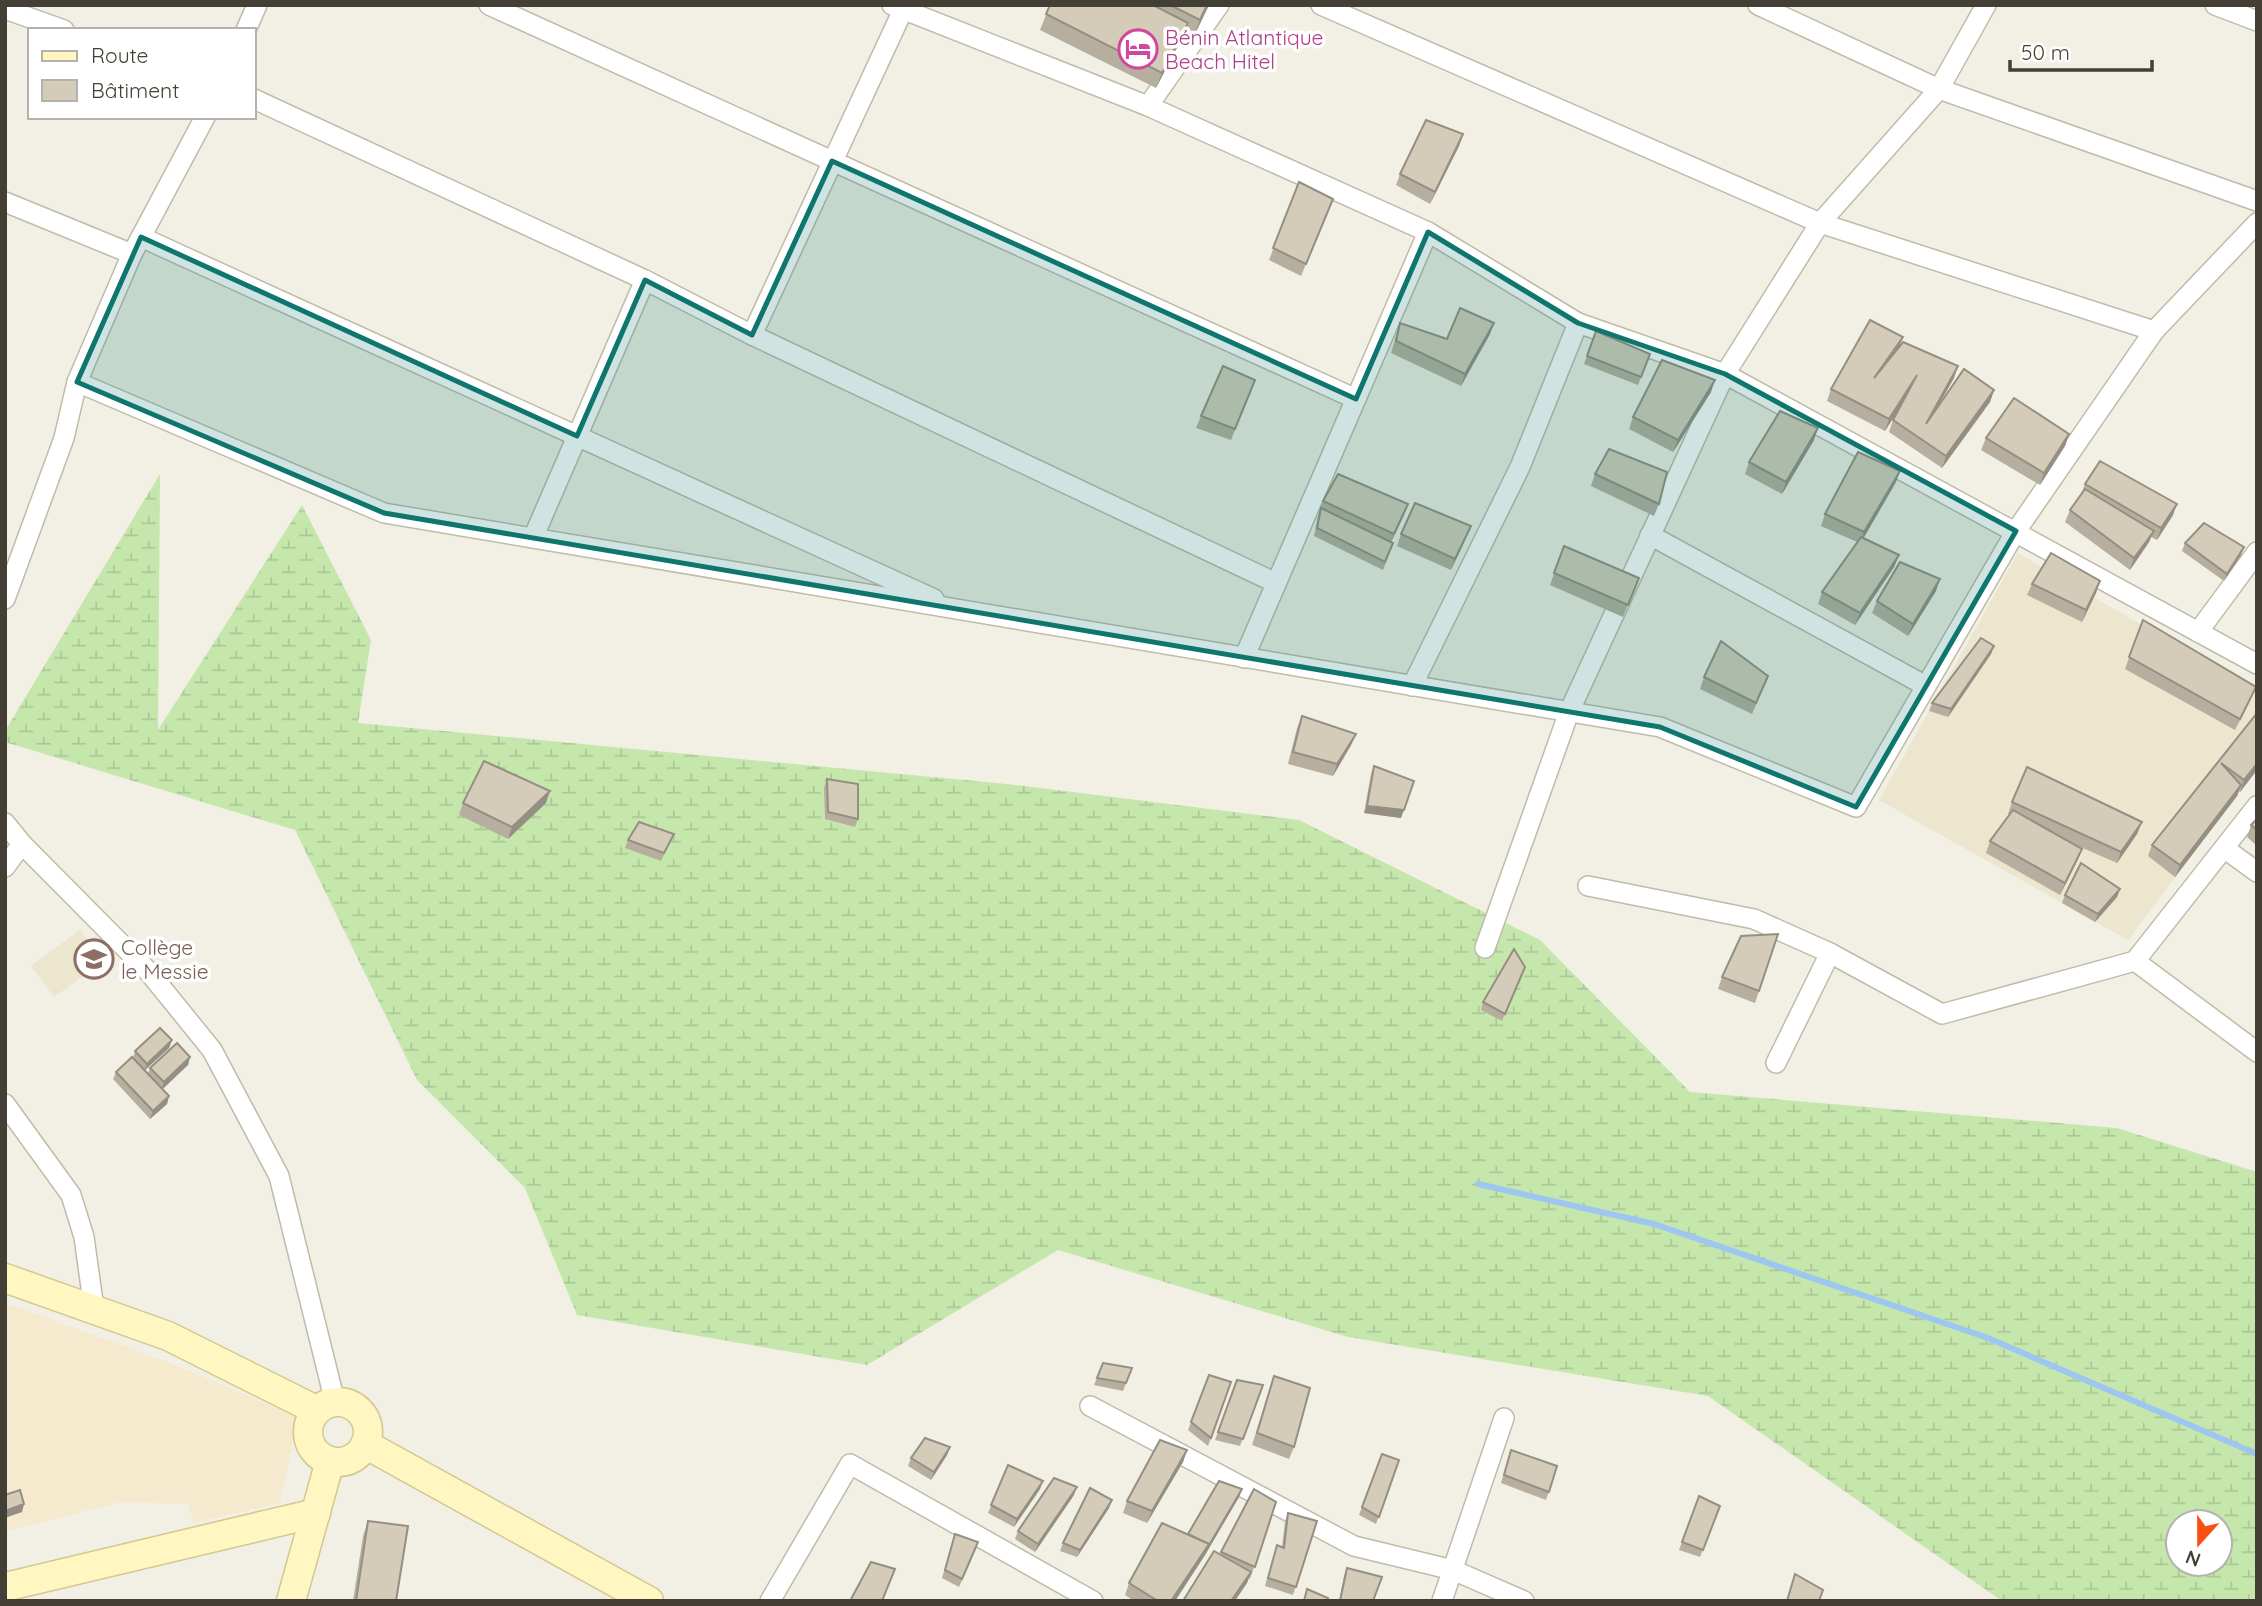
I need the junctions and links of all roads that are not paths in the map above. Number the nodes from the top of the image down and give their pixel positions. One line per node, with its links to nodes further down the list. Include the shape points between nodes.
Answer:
1 (257, 5): 12 (street)
2 (489, 5): 17 (street)
3 (1219, 5): 15 (street)
4 (1321, 5): 20 (street)
5 (1758, 5): 13 (street)
6 (1986, 5): 13 (street)
7 (2215, 5): 10 (street)
8 (897, 8): 15 (street); 17 (street)
9 (5, 9): 11 (street)
10 (2257, 21)
11 (58, 28)
12 (247, 28)
13 (1939, 89): 18 (street); 20 (street)
14 (256, 100): 24 (street)
15 (1148, 106): 22 (street)
16 (204, 119): 23 (street)
17 (832, 161): 27 (street); 30 (street)
18 (2257, 201)
19 (5, 202): 23 (street)
20 (1820, 223): 26 (street); 28 (street)
21 (2257, 223): 26 (street)
22 (1428, 232): 25 (street); 30 (street)
23 (136, 245): 29 (street); 31 (street)
24 (645, 280): 27 (street); 31 (street)
25 (1578, 323): 28 (street); 42 (street, via 1520,467)
26 (2154, 331): 32 (street)
27 (752, 335): 36 (street)
28 (1726, 374): 32 (street); 33 (street)
29 (78, 382): 34 (street, via 384,513); 37 (street, via 64,438)
30 (1356, 399): 36 (street)
31 (577, 436): 34 (street); 38 (street)
32 (2016, 531): 39 (street); 43 (street)
33 (1650, 535): 43 (street); 44 (street)
34 (533, 538): 38 (street)
35 (2257, 552): 39 (street)
36 (1276, 583): 40 (street)
37 (5, 599)
38 (960, 611): 40 (street)
39 (2198, 632): 41 (street)
40 (1244, 658): 42 (street)
41 (2257, 664)
42 (1412, 686): 44 (street)
43 (1926, 686): 44 (street, via 1856,807 1660,727)
44 (1569, 712): 52 (street)
45 (2257, 806): 48 (street)
46 (5, 822): 47 (street)
47 (22, 844): 49 (street); 60 (street, via 148,971 212,1050 279,1176)
48 (2224, 848): 50 (street); 54 (street)
49 (5, 867)
50 (2257, 872)
51 (1588, 886): 53 (street, via 1754,919)
52 (1485, 948)
53 (1830, 953): 54 (street, via 1942,1014); 56 (street)
54 (2135, 961): 55 (street)
55 (2257, 1052)
56 (1776, 1063)
57 (5, 1104): 59 (street, via 71,1195 84,1237)
58 (5, 1278): 59 (street)
59 (94, 1309): 60 (street, via 168,1336)
60 (326, 1406): 63 (street, via 355,1407 367,1424); 64 (street, via 308,1429 309,1439)
61 (1090, 1406): 66 (street, via 1354,1546)
62 (1504, 1418): 66 (street)
63 (365, 1444): 64 (street, via 351,1459); 69 (street)
64 (330, 1461): 65 (street)
65 (316, 1513): 67 (street); 68 (street)
66 (1452, 1570): 72 (street); 73 (street)
67 (5, 1587)
68 (291, 1601)
69 (649, 1601)
70 (770, 1601): 71 (street, via 849,1464)
71 (1093, 1601)
72 (1442, 1601)
73 (1524, 1601)

